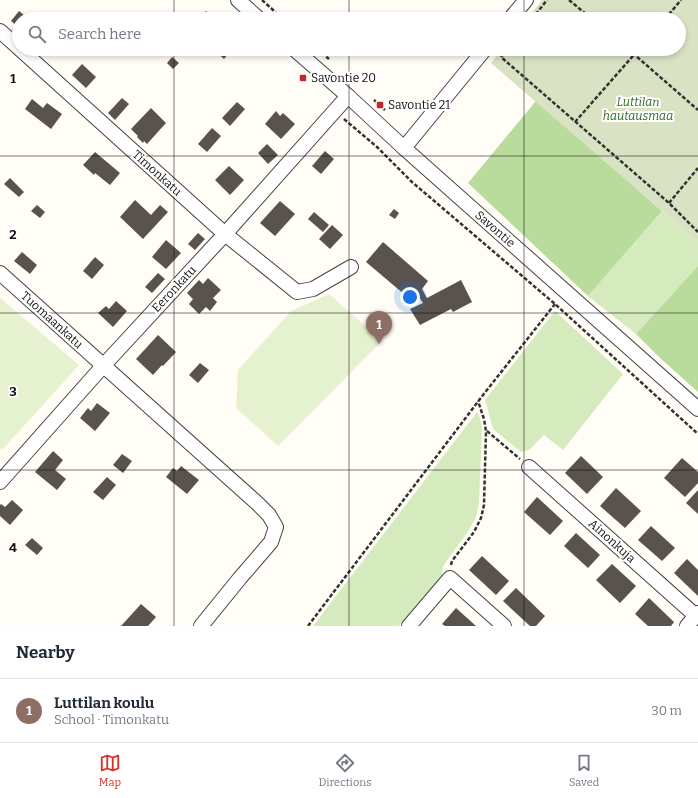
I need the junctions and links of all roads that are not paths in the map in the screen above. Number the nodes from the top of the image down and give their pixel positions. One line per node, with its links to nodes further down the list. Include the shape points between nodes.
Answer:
1 (238, 0): 3 (street)
2 (526, 0): 4 (street)
3 (251, 12)
4 (516, 12)
5 (0, 31): 6 (street, Timonkatu)
6 (12, 42)
7 (27, 56): 12 (street, Timonkatu)
8 (302, 56): 10 (street, Savontie)
9 (479, 56): 11 (street)
10 (348, 96): 11 (street, Savontie); 12 (street, Eeronkatu)
11 (404, 148): 16 (street, Savontie)
12 (225, 234): 13 (street, Timonkatu, via 297,292 313,289); 15 (street, Eeronkatu)
13 (350, 267)
14 (0, 273): 15 (street, Tuomaankatu)
15 (103, 366): 18 (street, Eeronkatu); 20 (street, Tuomaankatu, via 257,503 268,514 276,528 271,542)
16 (698, 409)
17 (529, 466): 19 (street, Ainonkuja)
18 (0, 482)
19 (694, 618)
20 (201, 626)
21 (408, 626): 22 (street, via 450,578)
22 (504, 626)

